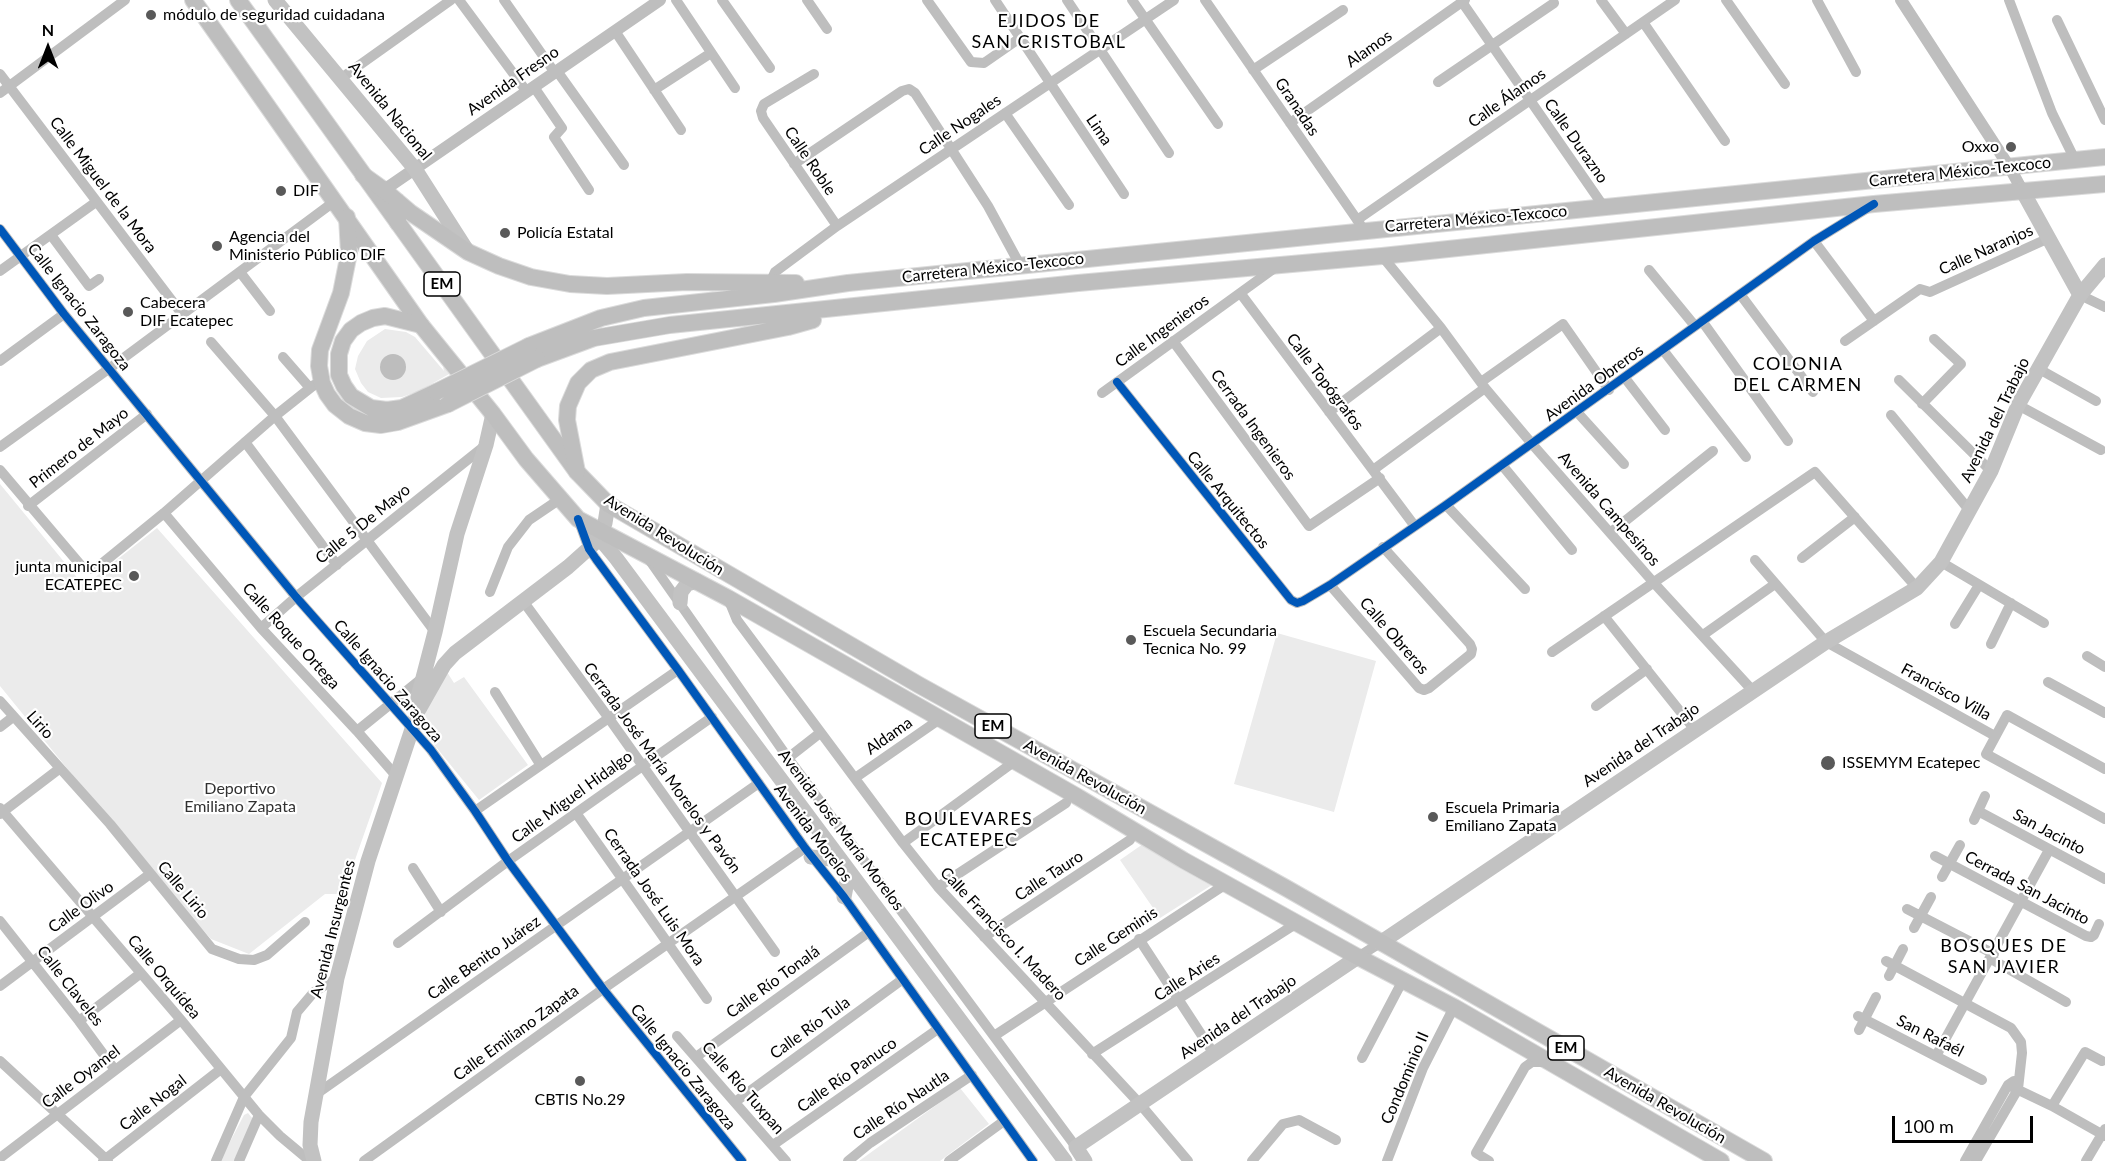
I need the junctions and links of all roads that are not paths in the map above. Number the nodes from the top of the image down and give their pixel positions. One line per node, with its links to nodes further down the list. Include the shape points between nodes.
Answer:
1 (125, 0): 47 (street)
2 (193, 0): 73 (main road, EM)
3 (238, 0): 67 (main road, EM)
4 (275, 0): 43 (main road, Avenida Nacional)
5 (451, 0): 43 (street)
6 (459, 0): 49 (street)
7 (504, 0): 39 (street)
8 (660, 0): 31 (street, Avenida Fresno)
9 (676, 0): 36 (street)
10 (722, 0): 37 (street)
11 (807, 0): 30 (street)
12 (927, 0): 33 (street, via 971,62 984,63)
13 (995, 0): 33 (street, Lima)
14 (1066, 0): 35 (street)
15 (1132, 0): 27 (street)
16 (1174, 0): 27 (street, Calle Nogales)
17 (1205, 0): 38 (street, Granadas)
18 (1601, 0): 32 (street)
19 (1675, 0): 29 (street, Calle Álamos)
20 (1726, 0): 46 (street)
21 (1817, 0): 40 (street)
22 (1901, 0): 65 (street)
23 (2009, 0): 62 (street, via 2052,113)
24 (1463, 1): 34 (street, Calle Durazno); 55 (street, Alamos)
25 (1554, 3): 34 (street)
26 (1343, 10): 38 (street)
27 (1145, 19): 35 (street, Calle Nogales); 56 (street)
28 (2057, 20): 54 (street)
29 (1643, 22): 32 (street, Calle Álamos); 58 (street)
30 (827, 29)
31 (615, 31): 39 (street, Avenida Fresno); 50 (street)
32 (1626, 34): 52 (street, Calle Álamos)
33 (1020, 38): 45 (street, Lima)
34 (1492, 45): 44 (street); 52 (street, Calle Durazno)
35 (1100, 49): 45 (street, Calle Nogales); 60 (street)
36 (711, 53): 48 (street); 50 (street)
37 (771, 68)
38 (1253, 70): 55 (street, Granadas)
39 (556, 72): 49 (street, Avenida Fresno); 64 (street)
40 (1856, 72)
41 (0, 74): 47 (street, Calle Miguel de la Mora)
42 (814, 74): 63 (street, Calle Roble, via 764,104 761,111)
43 (340, 79): 66 (main road, Avenida Nacional)
44 (1438, 82)
45 (1049, 84): 53 (street, Calle Nogales); 71 (street, Lima)
46 (1785, 84)
47 (9, 86): 51 (street); 74 (street, Calle Miguel de la Mora)
48 (735, 88)
49 (531, 89): 66 (street, Avenida Fresno); 69 (street, via 562,129 554,137)
50 (654, 90): 57 (street)
51 (0, 93)
52 (1530, 100): 77 (street, Calle Durazno); 80 (street, Calle Álamos)
53 (1005, 113): 59 (street, Calle Nogales); 76 (street)
54 (2105, 120)
55 (1290, 123): 80 (street, Granadas)
56 (1218, 124)
57 (681, 130)
58 (1725, 141)
59 (952, 150): 63 (street, via 909,89); 81 (street, Calle Nogales); 89 (street)
60 (1169, 153)
61 (2105, 157): 62 (main road, Carretera México-Texcoco)
62 (2075, 160): 65 (main road, Carretera México-Texcoco)
63 (794, 164): 81 (street, Calle Roble)
64 (624, 165)
65 (2010, 168): 70 (street); 77 (main road, Carretera México-Texcoco)
66 (415, 169): 72 (street, Avenida Fresno); 86 (main road, Avenida Nacional)
67 (363, 175): 72 (main road); 79 (main road, Avenida Revolución / EM)
68 (2105, 184): 70 (main road, Carretera México-Texcoco)
69 (589, 190)
70 (2022, 190): 75 (main road, Carretera México-Texcoco); 84 (main road)
71 (1124, 194)
72 (391, 195): 79 (main road); 86 (main road)
73 (335, 201): 78 (main road, EM); 94 (street)
74 (96, 202): 83 (street); 105 (street, Calle Miguel de la Mora)
75 (1874, 204): 85 (street, Avenida Obreros); 88 (main road, Carretera México-Texcoco)
76 (1069, 205)
77 (1604, 207): 80 (main road, Carretera México-Texcoco)
78 (347, 217): 107 (main road, Avenida Revolución / EM); 115 (main road, bridge, via 350,253 341,293 320,351 319,366 327,394 349,416 381,425 398,422 448,404)
79 (398, 223): 149 (main road, Avenida Revolución / EM)
80 (1360, 225): 89 (main road, Carretera México-Texcoco)
81 (837, 226): 96 (street, Calle Nogales, via 775,272)
82 (0, 229): 87 (street, Calle Ignacio Zaragoza)
83 (51, 235): 87 (street); 95 (street, via 89,286)
84 (2049, 238): 100 (main road); 106 (street, Calle Naranjos, via 1930,292 1920,289)
85 (1814, 241): 99 (street, Avenida Obreros); 106 (street)
86 (468, 252): 96 (main road, via 520,273 570,284)
87 (22, 255): 93 (street); 104 (street, Calle Ignacio Zaragoza)
88 (1382, 255): 90 (main road, Carretera México-Texcoco); 109 (street, Avenida Campesinos)
89 (1020, 265): 97 (main road, Carretera México-Texcoco)
90 (1279, 265): 98 (street); 101 (main road, Carretera México-Texcoco)
91 (2105, 265): 100 (main road, Avenida del Trabajo)
92 (1649, 270): 108 (street)
93 (0, 272)
94 (240, 272): 103 (street); 105 (street)
95 (99, 279)
96 (770, 283): 97 (main road)
97 (848, 283): 115 (main road, via 644,308 601,318)
98 (1241, 294): 111 (street, Calle Ingenieros); 130 (street, Calle Topógrafos)
99 (1740, 294): 108 (street, Avenida Obreros); 125 (street)
100 (2080, 295): 102 (street); 119 (main road, Avenida del Trabajo)
101 (856, 307): 115 (main road, via 670,326); 149 (main road, via 788,327 610,362 591,370 578,383 568,406)
102 (2105, 307)
103 (270, 311)
104 (64, 314): 117 (street); 118 (street, Calle Ignacio Zaragoza)
105 (182, 314): 118 (street)
106 (1874, 321): 112 (street, Calle Naranjos)
107 (421, 324): 115 (main road, bridge, via 386,316 361,322 351,330 339,354 339,375 351,396 371,408 402,408); 133 (main road, Avenida Revolución / EM)
108 (1698, 324): 114 (street, Avenida Obreros); 137 (street)
109 (1441, 328): 123 (street, Avenida Campesinos); 130 (street)
110 (1934, 339): 128 (street, via 1961,364)
111 (1173, 341): 122 (street, Calle Ingenieros); 150 (street, Cerrada Ingenieros, via 1309,526)
112 (1845, 341)
113 (212, 342): 134 (street)
114 (1663, 350): 120 (street, Avenida Obreros); 144 (street)
115 (533, 352)
116 (283, 357): 134 (street, via 312,387)
117 (0, 361)
118 (110, 368): 132 (street, Calle Ignacio Zaragoza); 141 (street)
119 (2039, 369): 127 (street); 129 (main road, Avenida del Trabajo)
120 (1625, 378): 124 (street, Avenida Obreros); 136 (street)
121 (1899, 380): 128 (street)
122 (1117, 382): 126 (street, Calle Ingenieros); 173 (street, Calle Arquitectos, via 1291,600 1304,601)
123 (1483, 385): 124 (street, via 1563,324); 140 (street, Avenida Campesinos); 150 (street)
124 (1609, 390): 131 (street, Avenida Obreros)
125 (1813, 392)
126 (1101, 393)
127 (2096, 401)
128 (1922, 404): 148 (street)
129 (2018, 405): 142 (street); 148 (main road, Avenida del Trabajo)
130 (1329, 412): 150 (street, Calle Topógrafos)
131 (1577, 412): 140 (street, Avenida Obreros); 145 (street)
132 (147, 414): 151 (street, Calle Ignacio Zaragoza); 155 (street, Primero de Mayo)
133 (493, 414): 139 (main road, Avenida Insurgentes); 152 (main road, Avenida Revolución / EM)
134 (275, 416): 138 (street); 162 (street)
135 (1890, 416): 156 (street)
136 (1665, 430)
137 (1788, 441)
138 (245, 442): 151 (street); 169 (street)
139 (486, 445): 162 (street, Calle 5 De Mayo); 187 (main road, Avenida Insurgentes, via 457,534)
140 (1533, 445): 146 (street, Avenida Obreros); 160 (street, Avenida Campesinos)
141 (0, 447)
142 (2101, 450)
143 (1713, 451): 160 (street)
144 (1746, 457)
145 (1624, 464)
146 (1502, 465): 154 (street, Avenida Obreros); 164 (street)
147 (0, 470): 155 (street)
148 (1991, 471): 156 (main road, Avenida del Trabajo)
149 (577, 472): 153 (main road, Avenida Revolución / EM)
150 (1377, 474): 159 (street, Calle Topógrafos)
151 (201, 481): 157 (street); 178 (street, Calle Ignacio Zaragoza)
152 (560, 499): 161 (main road, Avenida Revolución / EM); 177 (street, via 529,520 508,547)
153 (608, 504): 161 (main road); 266 (main road, Avenida Revolución / EM, via 909,679)
154 (1446, 505): 159 (street, Avenida Obreros); 176 (street)
155 (28, 506): 157 (street, via 84,569 99,566)
156 (1970, 511): 168 (main road, Avenida del Trabajo)
157 (164, 513): 186 (street, Calle Roque Ortega)
158 (1855, 517): 166 (street); 171 (street, via 1815,472); 175 (street)
159 (1414, 525): 163 (street, Avenida Obreros)
160 (1610, 533): 171 (street, Avenida Campesinos)
161 (597, 539): 165 (main road, Avenida Revolución / EM); 180 (main road, Avenida Insurgentes); 196 (street, Avenida Morelos); 240 (main road, Avenida José María Morelos)
162 (366, 541): 169 (street, Calle 5 De Mayo); 187 (street)
163 (1383, 548): 173 (street, Avenida Obreros); 173 (street, Calle Obreros, via 1472,649 1471,654 1429,688 1419,687)
164 (1572, 550)
165 (644, 553): 170 (main road, Avenida Revolución / EM); 181 (street, Avenida José María Morelos)
166 (1802, 558)
167 (1755, 560): 172 (street, Francisco Villa)
168 (1941, 562): 174 (street); 175 (main road, Avenida del Trabajo)
169 (336, 565): 178 (street, Calle 5 De Mayo)
170 (697, 581): 179 (main road, Avenida Revolución / EM); 181 (main road, via 687,584)
171 (1654, 583): 183 (street); 188 (street, Avenida Campesinos)
172 (1775, 584): 188 (street); 189 (street, Francisco Villa)
173 (1330, 585)
174 (1980, 585): 182 (street); 185 (street)
175 (1917, 588): 189 (main road, Avenida del Trabajo)
176 (1525, 589)
177 (490, 592)
178 (296, 597): 186 (street, Calle 5 De Mayo); 202 (street, Calle Ignacio Zaragoza)
179 (728, 598): 209 (main road, Avenida Revolución / EM); 214 (street, Calle Francisco I. Madero, via 737,620)
180 (524, 601): 192 (main road, Avenida Insurgentes); 207 (street, Cerrada José María Morelos y Pavón)
181 (680, 603): 216 (street, Avenida José María Morelos)
182 (2011, 603): 184 (street); 190 (street)
183 (1604, 616): 191 (street); 195 (street)
184 (2044, 623)
185 (1955, 624)
186 (261, 628): 213 (street, Calle Roque Ortega)
187 (435, 632): 192 (main road); 197 (main road, Avenida Insurgentes)
188 (1703, 635): 199 (street, Avenida Campesinos)
189 (1826, 642): 199 (main road, Avenida del Trabajo); 215 (street, Francisco Villa)
190 (1991, 644)
191 (1552, 652)
192 (455, 653): 204 (main road, Avenida Insurgentes)
193 (2087, 656): 194 (street)
194 (2105, 667)
195 (1647, 669): 203 (street); 212 (street)
196 (678, 670): 207 (street); 208 (street, Avenida Morelos)
197 (425, 676): 202 (street); 204 (main road, Avenida Insurgentes)
198 (2048, 682): 205 (street)
199 (1753, 691): 212 (main road, Avenida del Trabajo)
200 (495, 693): 218 (street)
201 (0, 701): 206 (street, Lirio)
202 (390, 704): 211 (street, Calle Ignacio Zaragoza); 213 (street)
203 (1596, 706)
204 (418, 711): 211 (main road, Avenida Insurgentes)
205 (2105, 713)
206 (13, 717): 210 (street); 220 (street, Lirio)
207 (608, 717): 218 (street); 219 (street, Cerrada José María Morelos y Pavón)
208 (712, 717): 219 (street, Calle Miguel Hidalgo); 224 (street, Avenida Morelos)
209 (940, 719): 217 (main road, Avenida Revolución / EM); 223 (street, Aldama)
210 (0, 727)
211 (412, 727): 222 (main road, Avenida Insurgentes); 228 (street, Calle Ignacio Zaragoza)
212 (1695, 730): 266 (main road, Avenida del Trabajo)
213 (357, 731): 222 (street, Calle Roque Ortega)
214 (820, 733): 216 (street); 223 (street, Calle Francisco I. Madero)
215 (1995, 736): 221 (street, Francisco Villa, via 2007,715); 230 (street, via 1986,754)
216 (788, 758): 292 (street, Avenida José María Morelos)
217 (1016, 761): 233 (street); 246 (main road, Avenida Revolución / EM)
218 (540, 764): 228 (street)
219 (642, 765): 229 (street, Calle Miguel Hidalgo); 231 (street, Cerrada José María Morelos y Pavón)
220 (59, 769): 227 (street); 242 (street, Calle Lirio)
221 (2105, 769)
222 (397, 777): 274 (main road, Avenida Insurgentes, via 368,861)
223 (855, 778): 233 (street, Calle Francisco I. Madero)
224 (759, 783): 231 (street, Calle Benito Juárez); 236 (street, Avenida Morelos)
225 (1985, 796): 235 (street, San Jacinto, via 1976,816)
226 (1066, 803): 247 (street)
227 (1, 811): 255 (street, Calle Orquídea)
228 (475, 811): 238 (street, Calle Ignacio Zaragoza)
229 (576, 813): 238 (street, Calle Miguel Hidalgo); 244 (street, Cerrada José Luis Mora)
230 (2105, 819)
231 (689, 832): 244 (street, Calle Benito Juárez); 248 (street, Cerrada José María Morelos y Pavón)
232 (1130, 840): 263 (street, Calle Tauro)
233 (903, 843): 247 (street, Calle Francisco I. Madero)
234 (1960, 845): 239 (street)
235 (2049, 850): 245 (street, San Jacinto); 251 (street)
236 (808, 852): 240 (main road); 248 (street, Calle Emiliano Zapata); 249 (street, Avenida Morelos)
237 (1935, 856): 239 (street, Cerrada San Jacinto)
238 (508, 861): 253 (street, Calle Miguel Hidalgo); 260 (street, Calle Ignacio Zaragoza)
239 (1949, 864): 243 (street); 251 (street, Cerrada San Jacinto)
240 (845, 866): 249 (main road); 323 (main road, Avenida José María Morelos)
241 (413, 868): 253 (street)
242 (150, 874): 255 (street, Calle Olivo); 257 (street, Calle Lirio, via 213,949 239,959 254,960 267,955)
243 (1942, 877)
244 (623, 879): 260 (street, Calle Benito Juárez); 267 (street, Cerrada José Luis Mora)
245 (2105, 879)
246 (1226, 884): 258 (main road, Avenida Revolución / EM); 264 (street, Calle Geminis)
247 (938, 887): 263 (street, Calle Francisco I. Madero)
248 (735, 896): 267 (street, Calle Emiliano Zapata); 269 (street, Cerrada José María Morelos y Pavón)
249 (844, 897): 262 (street, Avenida Morelos)
250 (1931, 897): 254 (street)
251 (2023, 901): 259 (street, Cerrada San Jacinto, via 2086,936 2094,935); 271 (street)
252 (1907, 909): 254 (street)
253 (441, 912): 265 (street, Calle Miguel Hidalgo)
254 (1921, 916): 261 (street); 271 (street)
255 (94, 917): 272 (street, Calle Olivo); 273 (street, Calle Orquídea)
256 (0, 921): 272 (street, Calle Claveles)
257 (305, 922)
258 (1297, 923): 270 (main road, Avenida Revolución / EM); 281 (street, Calle Aries)
259 (2099, 924)
260 (556, 926): 278 (street, Calle Ignacio Zaragoza); 308 (street, Calle Benito Juárez)
261 (1914, 928)
262 (869, 932): 275 (street, Avenida Morelos); 297 (street, Calle Río Tonalá)
263 (984, 937): 282 (street, Calle Francisco I. Madero)
264 (1139, 939): 281 (street); 282 (street, Calle Geminis)
265 (398, 943)
266 (1380, 943): 270 (street, Avenida del Trabajo); 339 (main road, Avenida Revolución / EM)
267 (669, 944): 278 (street, Calle Emiliano Zapata); 280 (street, Cerrada José Luis Mora)
268 (1903, 949): 284 (street, via 1890,968)
269 (775, 952)
270 (1358, 957): 276 (main road, Avenida Revolución / EM); 295 (main road, Avenida del Trabajo)
271 (1992, 957): 283 (street); 284 (street)
272 (32, 961): 277 (street, Calle Olivo); 288 (street, Calle Claveles)
273 (141, 973): 287 (street, Calle Orquídea); 288 (street)
274 (337, 978): 308 (main road, Avenida Insurgentes); 309 (street, via 305,1001 297,1012 291,1038)
275 (903, 979): 289 (street, Avenida Morelos); 310 (street, Calle Río Tula)
276 (1403, 980): 285 (main road, Avenida Revolución / EM); 298 (street)
277 (0, 986)
278 (603, 989): 327 (street, Calle Emiliano Zapata); 328 (street, Calle Ignacio Zaragoza)
279 (1876, 997): 286 (street)
280 (707, 999)
281 (1180, 999): 294 (street, Calle Aries); 295 (street)
282 (1045, 1002): 292 (street, Calle Geminis); 294 (street, Calle Francisco I. Madero)
283 (2066, 1002)
284 (1966, 1004): 296 (street); 307 (street, via 2011,1028 2021,1042 2019,1077)
285 (1454, 1007): 293 (main road, Avenida Revolución / EM); 336 (street, Condominio II, via 1423,1068)
286 (1861, 1018): 290 (street); 296 (street, San Rafaél)
287 (181, 1020): 303 (street, Calle Orquídea); 304 (street, Calle Oyamel)
288 (79, 1021): 304 (street, Calle Claveles)
289 (938, 1029): 305 (street, Avenida Morelos); 319 (street, Calle Río Panuco)
290 (1859, 1030)
291 (677, 1036): 297 (street, Calle Río Tuxpan)
292 (994, 1036): 320 (street, Avenida José María Morelos)
293 (1512, 1042): 301 (main road, Avenida Revolución / EM); 302 (street)
294 (1092, 1054): 311 (street, Calle Francisco I. Madero)
295 (1214, 1054): 311 (main road, Avenida del Trabajo)
296 (1936, 1056): 306 (street, San Rafaél)
297 (696, 1057): 310 (street, Calle Río Tuxpan)
298 (1362, 1058)
299 (0, 1061): 313 (street)
300 (2102, 1061): 312 (street, via 2085,1052)
301 (1548, 1063): 302 (street, via 1539,1061); 338 (main road, Avenida Revolución / EM)
302 (1525, 1066): 337 (street, via 1476,1153)
303 (221, 1069): 309 (street, Calle Orquídea); 322 (street, Calle Nogal)
304 (115, 1070): 313 (street, Calle Oyamel)
305 (972, 1075): 315 (street, Avenida Morelos); 330 (street, Calle Río Nautla)
306 (1982, 1080)
307 (2013, 1087): 312 (street); 318 (street)
308 (315, 1095): 326 (main road, Avenida Insurgentes)
309 (244, 1097): 314 (street, Calle Orquídea); 324 (street)
310 (735, 1102): 319 (street, Calle Río Tuxpan)
311 (1140, 1104): 320 (main road, Avenida del Trabajo); 334 (street, Calle Francisco I. Madero)
312 (2052, 1106): 316 (street)
313 (56, 1115): 321 (street, Calle Oyamel); 322 (street)
314 (260, 1115): 325 (street); 326 (street, Calle Orquídea)
315 (1004, 1121): 331 (street); 332 (street, Avenida Morelos)
316 (2104, 1133): 342 (street)
317 (1336, 1140): 335 (street, via 1299,1120 1283,1124)
318 (1980, 1143): 340 (street); 341 (street)
319 (773, 1145): 329 (street, Calle Río Tuxpan)
320 (1076, 1148): 333 (main road, Avenida José María Morelos)
321 (1, 1160)
322 (106, 1160)
323 (1064, 1160)
324 (216, 1161)
325 (239, 1161)
326 (312, 1161)
327 (364, 1161)
328 (742, 1161)
329 (786, 1161)
330 (848, 1161)
331 (949, 1161)
332 (1033, 1161)
333 (1085, 1161)
334 (1188, 1161)
335 (1252, 1161)
336 (1387, 1161)
337 (1490, 1161)
338 (1720, 1161)
339 (1764, 1161)
340 (1965, 1161)
341 (1976, 1161)
342 (2086, 1161)

